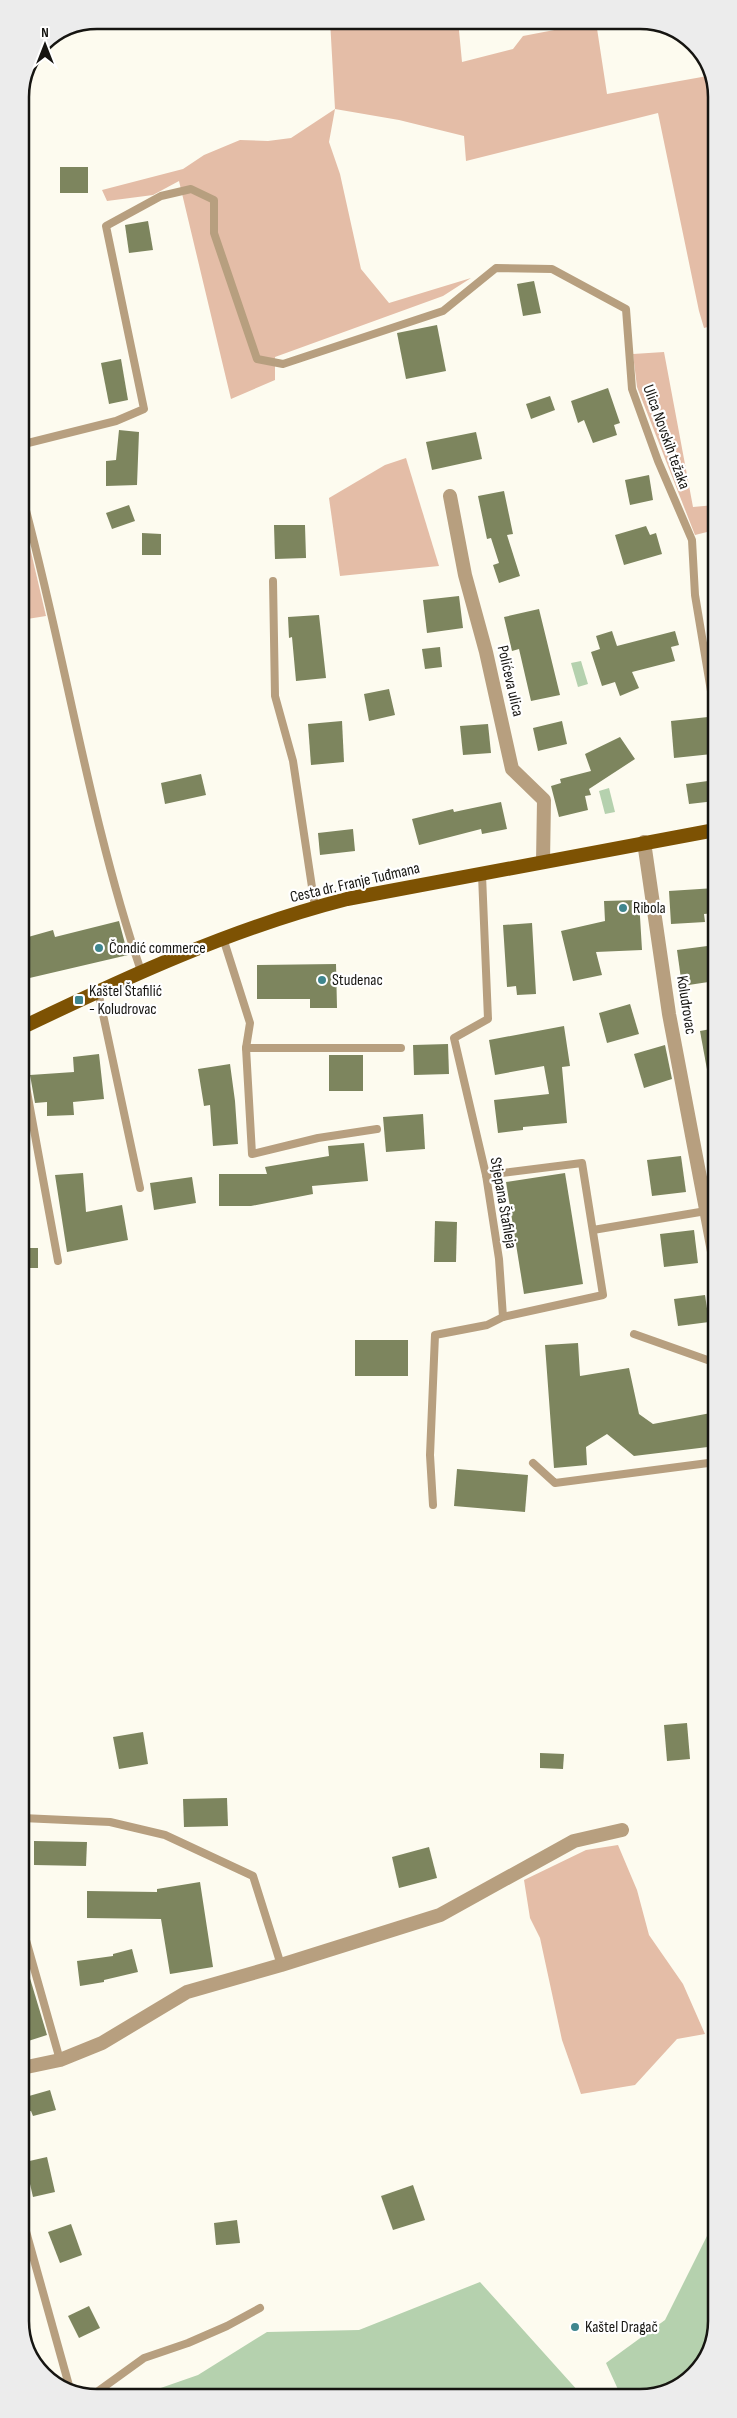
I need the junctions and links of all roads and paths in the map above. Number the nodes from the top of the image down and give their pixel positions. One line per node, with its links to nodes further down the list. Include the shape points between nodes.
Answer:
1 (29, 443): 5 (lane, Ulica Novskih težaka, via 116,421 144,409 106,226 161,196 191,189 214,200 214,233 257,359 283,364 443,312 496,268 552,269 626,309 632,389 692,540 695,595)
2 (450, 496): 8 (street, Polićeva ulica, via 465,576 512,769 544,800)
3 (29, 520): 12 (lane, via 67,691)
4 (273, 581): 10 (lane, via 275,696 293,761)
5 (708, 673)
6 (708, 831): 7 (main road, Cesta dr. Franje Tuđmana)
7 (644, 842): 8 (main road, Cesta dr. Franje Tuđmana); 21 (street, Koludrovac, via 669,1014)
8 (543, 862): 9 (main road, Cesta dr. Franje Tuđmana)
9 (482, 875): 10 (main road, Cesta dr. Franje Tuđmana); 19 (lane, Stjepana Štafileja, via 488,1019 454,1038)
10 (315, 907): 11 (main road, Cesta dr. Franje Tuđmana)
11 (223, 938): 12 (main road, Cesta dr. Franje Tuđmana); 15 (lane, via 250,1022)
12 (141, 971): 13 (main road, Cesta dr. Franje Tuđmana)
13 (98, 991): 14 (main road, Cesta dr. Franje Tuđmana); 20 (lane)
14 (29, 1024)
15 (246, 1048): 16 (lane); 18 (lane, via 252,1154 318,1138)
16 (401, 1048)
17 (29, 1103): 24 (lane)
18 (377, 1129)
19 (486, 1175): 23 (lane, via 582,1163); 25 (lane, Stjepana Štafileja, via 499,1260)
20 (140, 1188)
21 (706, 1211): 22 (street, Koludrovac); 23 (lane)
22 (708, 1221)
23 (593, 1230): 25 (lane, via 603,1295)
24 (58, 1261)
25 (503, 1317): 30 (lane, via 487,1325 435,1335 430,1455)
26 (634, 1334): 27 (lane)
27 (708, 1359)
28 (534, 1463): 29 (lane, via 555,1483)
29 (708, 1463)
30 (433, 1506)
31 (29, 1818): 34 (lane, via 110,1822 165,1835 254,1876)
32 (622, 1830): 34 (street, via 574,1841 440,1915)
33 (29, 1951): 35 (lane)
34 (281, 1966): 35 (street, via 187,1992 102,2043)
35 (60, 2060): 36 (street)
36 (29, 2067)
37 (29, 2243): 39 (lane)
38 (260, 2308): 40 (lane, via 196,2340 144,2358)
39 (68, 2383)
40 (101, 2389)

